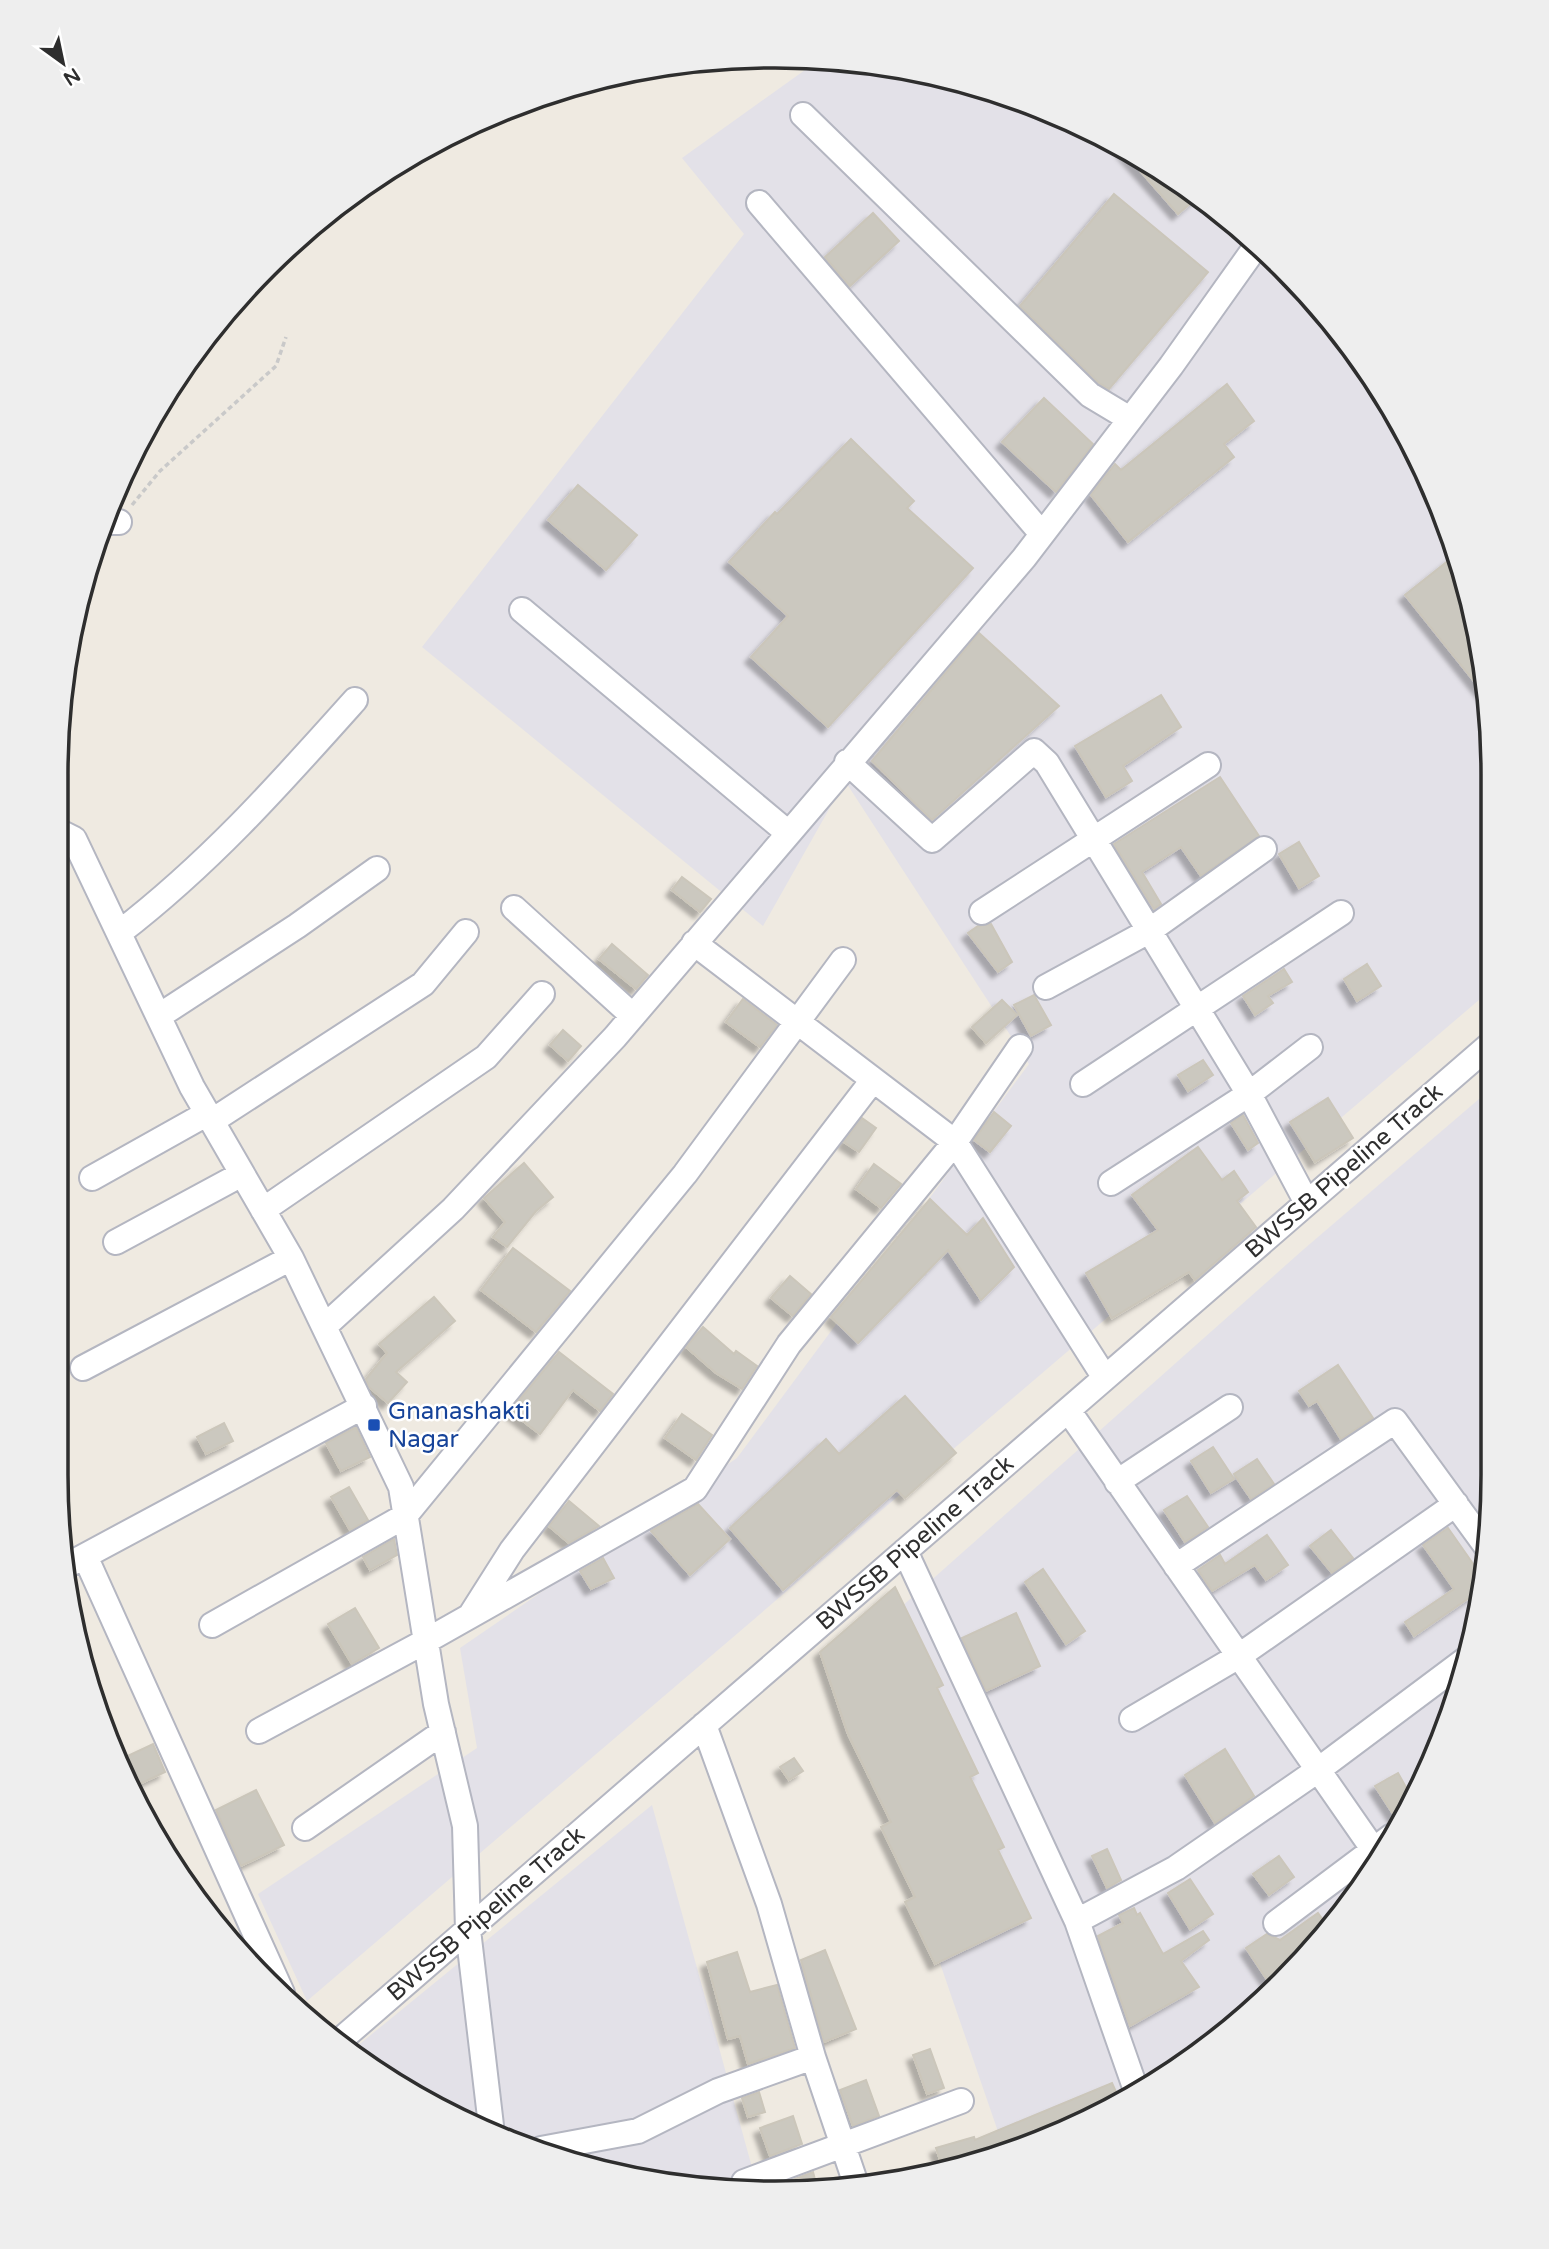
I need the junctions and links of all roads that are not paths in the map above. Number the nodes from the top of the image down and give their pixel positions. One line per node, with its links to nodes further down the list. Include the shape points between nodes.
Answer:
1 (803, 115): 4 (street, via 1090,394)
2 (759, 202): 5 (street)
3 (1251, 254): 4 (street)
4 (1130, 419): 5 (street)
5 (1042, 534): 8 (street)
6 (522, 610): 10 (street)
7 (355, 700): 20 (street, via 240,829 175,890)
8 (847, 762): 10 (street); 11 (street, via 932,840 1034,751 1047,763)
9 (1208, 765): 11 (street)
10 (787, 832): 21 (street)
11 (1093, 838): 16 (street); 18 (street)
12 (68, 840): 20 (street)
13 (1264, 849): 18 (street)
14 (377, 869): 26 (street)
15 (514, 908): 27 (street)
16 (982, 912)
17 (1341, 913): 25 (street)
18 (1149, 930): 23 (street); 25 (street)
19 (466, 932): 35 (street, via 423,984)
20 (119, 933): 26 (street)
21 (694, 943): 27 (street); 28 (street)
22 (843, 960): 28 (street)
23 (1045, 987)
24 (542, 994): 41 (street, via 486,1057)
25 (1197, 1009): 33 (street); 34 (street)
26 (159, 1016): 35 (street)
27 (633, 1016): 44 (street, via 453,1209)
28 (796, 1023): 32 (street); 52 (street, via 685,1174)
29 (1020, 1047): 36 (street)
30 (1310, 1047): 34 (street)
31 (1481, 1052): 40 (street, BWSSB Pipeline Track)
32 (873, 1080): 36 (street); 57 (street, via 512,1549)
33 (1083, 1084)
34 (1249, 1094): 39 (street); 40 (street)
35 (210, 1117): 37 (street); 38 (street)
36 (955, 1142): 46 (street); 57 (street, via 789,1344 695,1489)
37 (242, 1174): 41 (street); 42 (street)
38 (92, 1178)
39 (1111, 1183)
40 (1307, 1203): 46 (street, BWSSB Pipeline Track)
41 (263, 1210): 43 (street)
42 (117, 1242)
43 (291, 1258): 44 (street); 45 (street)
44 (325, 1326): 47 (street)
45 (83, 1368)
46 (1105, 1378): 49 (street, BWSSB Pipeline Track)
47 (364, 1406): 52 (street, via 401,1487); 55 (street)
48 (1230, 1407): 50 (street)
49 (1068, 1410): 50 (street); 54 (street, BWSSB Pipeline Track)
50 (1117, 1482): 56 (street)
51 (1456, 1504): 53 (street); 56 (street, via 1395,1421); 60 (street)
52 (405, 1516): 58 (street); 59 (street)
53 (1478, 1535)
54 (905, 1551): 63 (street, BWSSB Pipeline Track); 70 (street)
55 (77, 1560): 73 (street)
56 (1175, 1566): 60 (street)
57 (469, 1616): 59 (street)
58 (212, 1625)
59 (426, 1641): 64 (street); 65 (street)
60 (1239, 1657): 62 (street); 66 (street)
61 (1453, 1669): 66 (street)
62 (1132, 1719)
63 (704, 1725): 72 (street, BWSSB Pipeline Track); 75 (street, via 769,1904)
64 (259, 1731)
65 (443, 1732): 67 (street); 72 (street, via 466,1826)
66 (1318, 1770): 68 (street); 70 (street, via 1176,1868)
67 (305, 1828)
68 (1377, 1843)
69 (1366, 1860): 71 (street)
70 (1077, 1921): 76 (street)
71 (1276, 1923)
72 (468, 1930): 74 (street, BWSSB Pipeline Track); 78 (street)
73 (271, 1969)
74 (346, 2036)
75 (813, 2057): 79 (street); 80 (street, via 718,2091 638,2131)
76 (1133, 2083)
77 (961, 2101): 79 (street)
78 (490, 2121)
79 (842, 2145): 81 (street); 82 (street)
80 (557, 2146)
81 (853, 2176)
82 (749, 2180)

